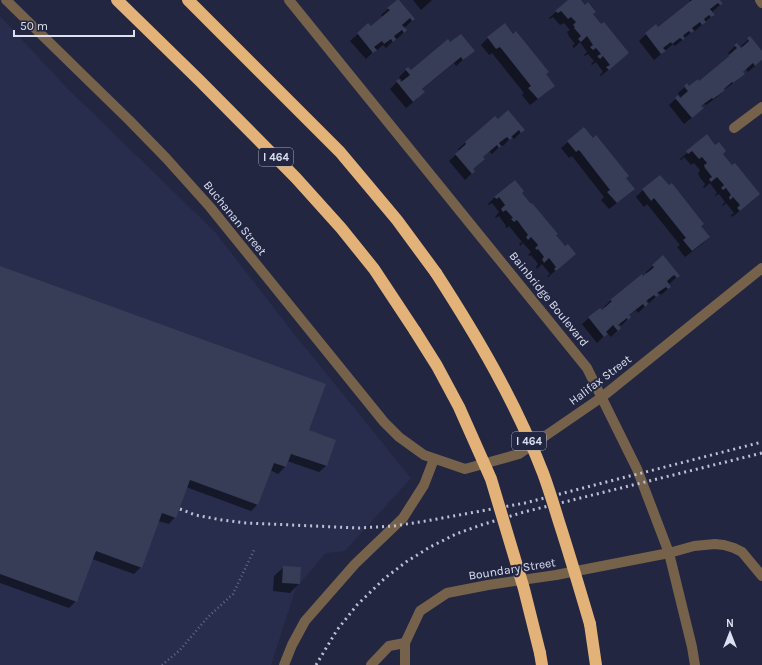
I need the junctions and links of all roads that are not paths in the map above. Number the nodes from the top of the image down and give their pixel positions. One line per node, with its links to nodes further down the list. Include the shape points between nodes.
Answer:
1 (6, 0): 11 (street, Buchanan Street, via 129,120 210,207 384,422 424,455)
2 (117, 0): 15 (highway, I 464, bridge, via 301,183 374,269 415,331 459,407 491,479 524,589)
3 (188, 0): 19 (highway, I 464, bridge, via 340,152 397,220 467,320 496,371 544,474 590,624)
4 (289, 0): 10 (street, Bainbridge Boulevard, via 587,368)
5 (760, 0): 6 (street)
6 (762, 3)
7 (762, 107): 8 (street)
8 (734, 128)
9 (762, 268): 10 (street, Halifax Street)
10 (602, 397): 11 (street, Halifax Street, via 519,454 465,469); 12 (street, Bainbridge Boulevard, via 637,469)
11 (434, 459): 16 (street, via 424,485 403,518 356,564 305,621)
12 (668, 553): 13 (street, Boundary Street, via 694,546 724,545 742,552); 14 (street, Boundary Street, via 447,593 420,612); 20 (street, Bainbridge Boulevard)
13 (762, 576)
14 (405, 643): 17 (street, via 389,646); 18 (street, Boundary Street)
15 (541, 659)
16 (284, 665)
17 (370, 665)
18 (405, 665)
19 (596, 665)
20 (695, 665)

